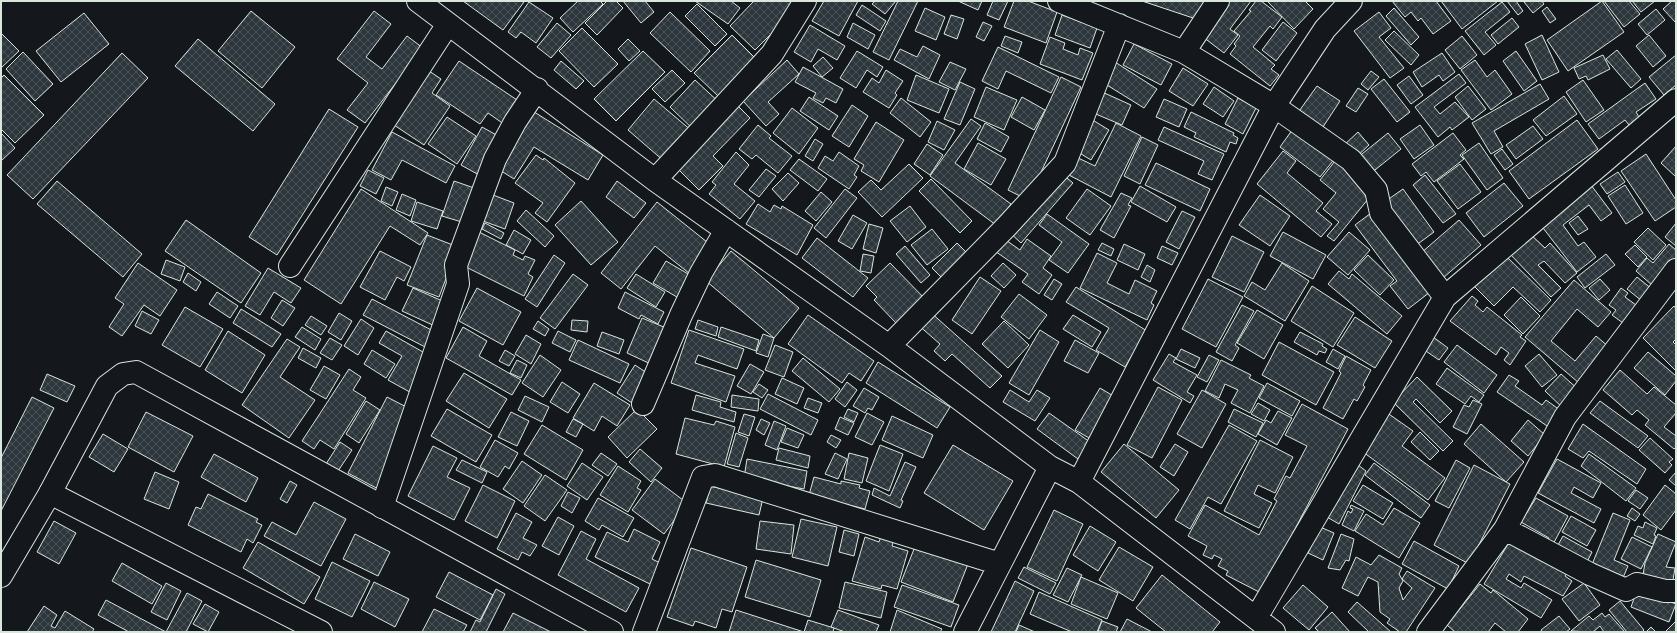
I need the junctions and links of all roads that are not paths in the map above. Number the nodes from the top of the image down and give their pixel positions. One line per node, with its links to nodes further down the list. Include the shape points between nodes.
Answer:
1 (418, 1): 6 (street)
2 (805, 1): 12 (street, via 772,54)
3 (1059, 1): 7 (street)
4 (1218, 1): 8 (street)
5 (1351, 1): 11 (street, via 1325,30)
6 (448, 24): 9 (street); 14 (street)
7 (1119, 25): 8 (street); 17 (street, via 1064,164)
8 (1184, 52): 11 (street)
9 (537, 89): 12 (street); 22 (street, via 495,159 483,190 456,265 458,284)
10 (1676, 100): 16 (street)
11 (1274, 106): 16 (street, via 1351,160 1376,190 1382,213); 20 (street)
12 (656, 180): 13 (street)
13 (726, 230): 17 (street); 18 (street, via 698,280)
14 (290, 266)
15 (1676, 270): 23 (street, via 1565,417)
16 (1445, 297): 27 (street)
17 (889, 346): 19 (street)
18 (643, 404)
19 (1050, 467): 20 (street); 24 (street)
20 (1079, 482): 27 (street)
21 (50, 493): 22 (street, via 107,386 123,374 136,372); 25 (street); 28 (street)
22 (382, 507): 29 (street)
23 (1505, 529): 26 (street, via 1626,590 1637,584); 33 (street)
24 (1000, 564): 30 (street, via 715,475 703,477); 31 (street)
25 (1, 576)
26 (1676, 591)
27 (1256, 618): 32 (street)
28 (321, 632)
29 (612, 632)
30 (644, 632)
31 (965, 632)
32 (1274, 632)
33 (1428, 632)

